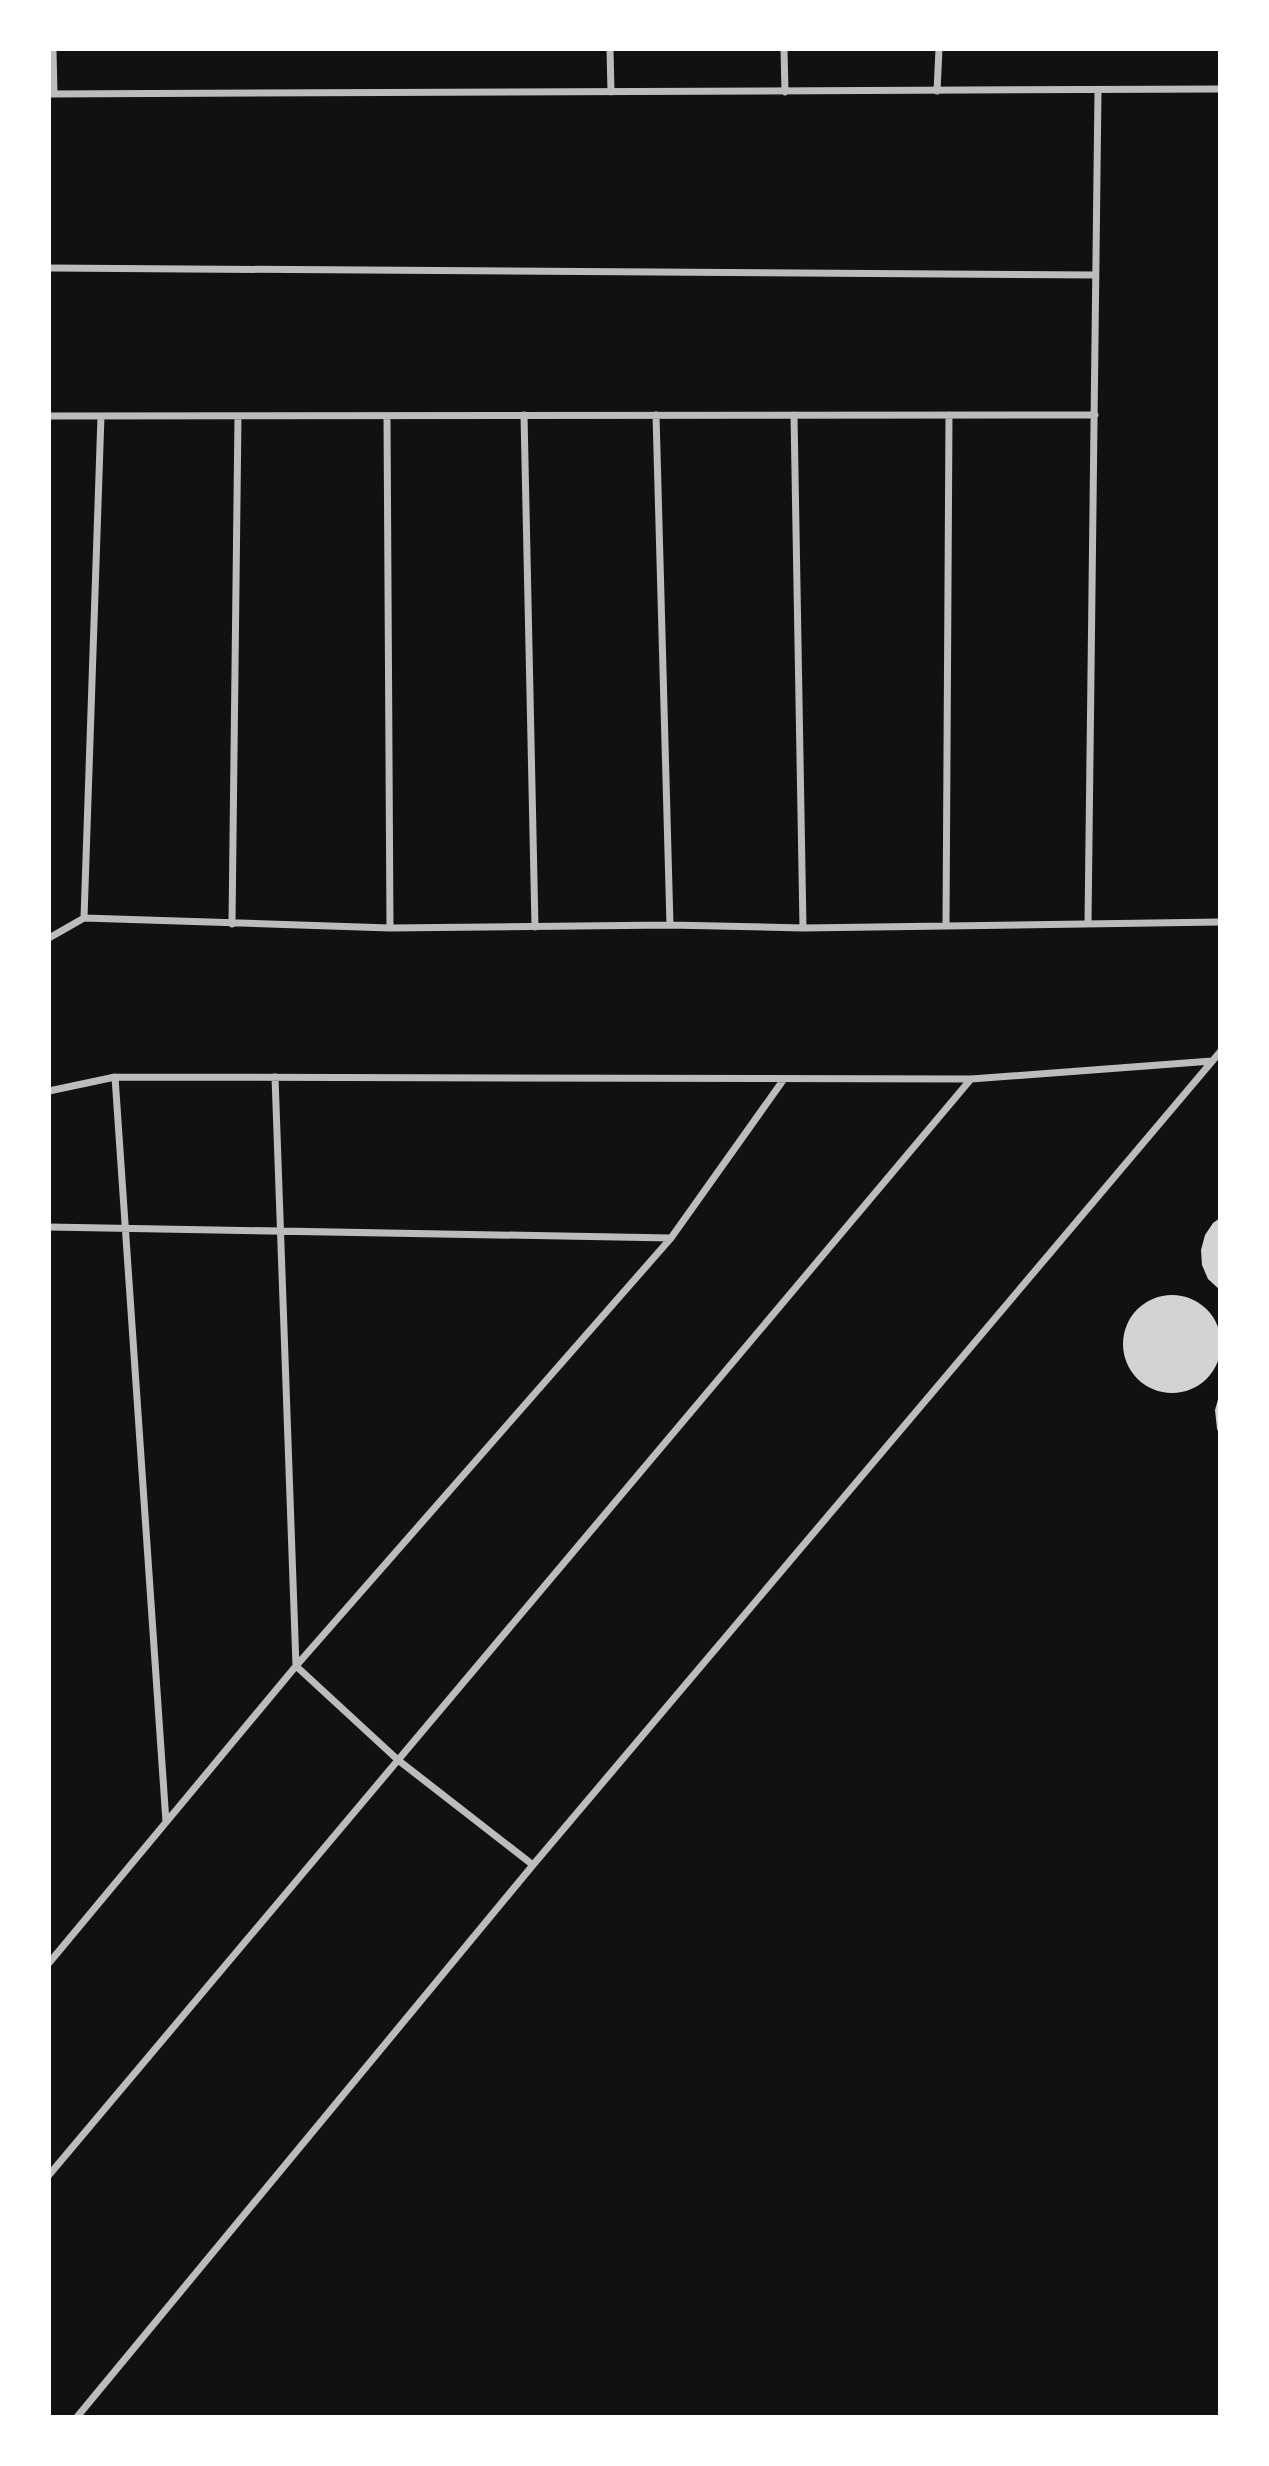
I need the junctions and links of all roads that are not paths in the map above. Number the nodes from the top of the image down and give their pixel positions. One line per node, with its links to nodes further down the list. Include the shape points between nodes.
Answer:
1 (54, 49): 10 (street)
2 (610, 49): 8 (street)
3 (784, 49): 9 (street)
4 (939, 49): 6 (street)
5 (1220, 89): 7 (street)
6 (937, 91): 7 (street); 9 (street)
7 (1098, 91): 12 (street)
8 (611, 92): 9 (street); 10 (street)
9 (785, 92)
10 (52, 94)
11 (49, 268): 12 (street)
12 (1095, 275): 17 (street)
13 (524, 415): 14 (street); 21 (street); 28 (street)
14 (656, 415): 15 (street); 26 (street)
15 (794, 415): 16 (street); 30 (street)
16 (948, 415): 17 (street); 27 (street)
17 (1095, 415): 24 (street)
18 (49, 416): 19 (street)
19 (101, 416): 20 (street); 22 (street)
20 (238, 416): 21 (street); 25 (street)
21 (387, 416): 29 (street)
22 (84, 918): 25 (street); 31 (street)
23 (1220, 922): 24 (street)
24 (1088, 923): 27 (street)
25 (232, 924): 29 (street)
26 (670, 925): 28 (street); 30 (street)
27 (946, 925): 30 (street)
28 (535, 927): 29 (street)
29 (390, 928)
30 (803, 928)
31 (49, 938)
32 (1220, 1052): 33 (street)
33 (1212, 1061): 37 (street); 46 (street)
34 (115, 1077): 35 (street); 38 (street); 40 (street)
35 (275, 1077): 36 (street); 41 (street)
36 (784, 1079): 37 (street); 42 (street)
37 (971, 1079): 44 (street)
38 (49, 1091)
39 (49, 1227): 40 (street)
40 (126, 1228): 41 (street); 45 (street)
41 (280, 1231): 42 (street); 43 (street)
42 (671, 1238): 43 (street)
43 (296, 1666): 44 (street); 45 (street)
44 (398, 1760): 46 (street); 48 (street)
45 (166, 1822): 47 (street)
46 (533, 1865): 49 (street)
47 (49, 1963)
48 (49, 2175)
49 (77, 2417)

